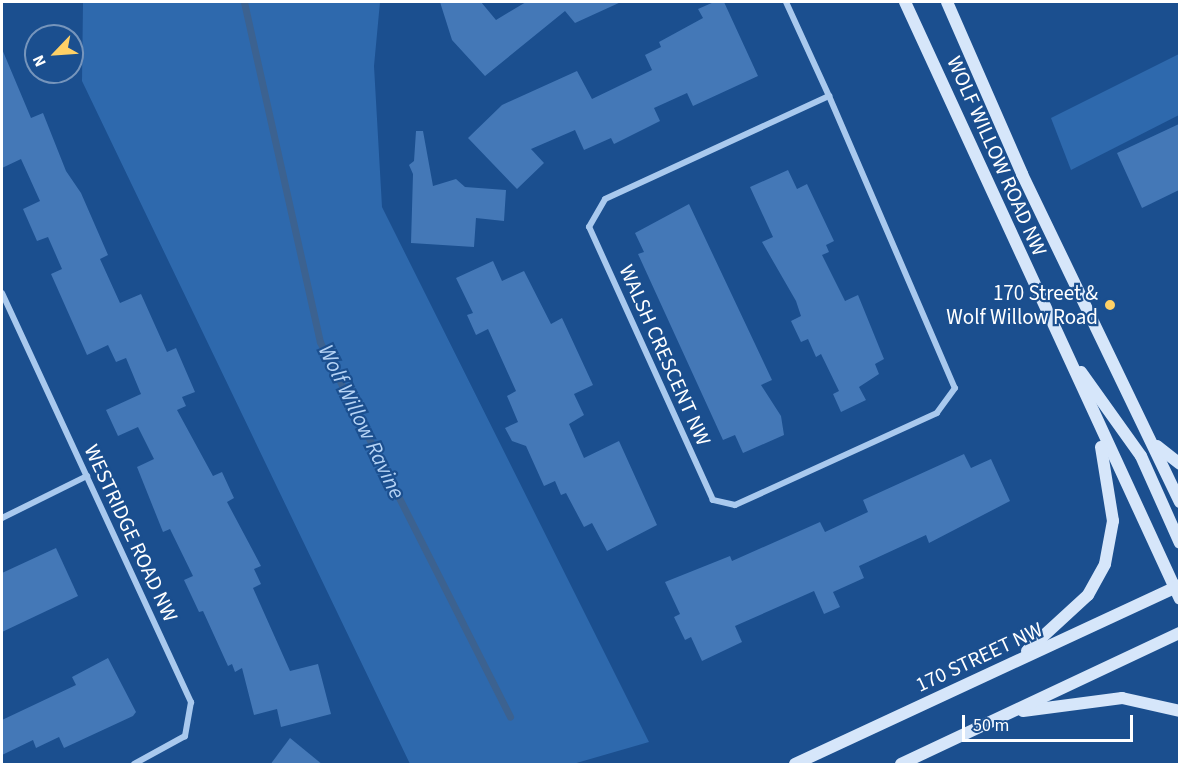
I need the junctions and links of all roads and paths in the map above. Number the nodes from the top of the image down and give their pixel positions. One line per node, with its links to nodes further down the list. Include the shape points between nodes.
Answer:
1 (786, 2): 4 (street)
2 (905, 2): 6 (main road, WOLF WILLOW ROAD NW)
3 (947, 2): 8 (main road, WOLF WILLOW ROAD NW, via 1022,174)
4 (829, 96): 4 (street, WALSH CRESCENT NW, via 605,199 589,227 713,501 735,505 927,418 937,413 955,388)
5 (2, 293): 10 (street, WESTRIDGE ROAD NW)
6 (1063, 346): 7 (main road, WOLF WILLOW ROAD NW); 13 (main road, via 1141,456)
7 (1080, 383): 14 (main road, WOLF WILLOW ROAD NW); 17 (main road, via 1105,457 1113,520 1105,564 1088,595)
8 (1154, 444): 9 (main road); 11 (main road, WOLF WILLOW ROAD NW)
9 (1179, 464)
10 (87, 476): 12 (street); 20 (street, WESTRIDGE ROAD NW, via 191,702 185,736)
11 (1179, 502)
12 (2, 518)
13 (1179, 543)
14 (1177, 586): 15 (main road, WOLF WILLOW ROAD NW); 17 (main road, 170 STREET NW)
15 (1179, 600)
16 (1179, 633): 18 (main road)
17 (1017, 660): 21 (main road, 170 STREET NW)
18 (1016, 711): 19 (main road, via 1122,698); 22 (main road)
19 (1179, 711)
20 (134, 765)
21 (795, 765)
22 (901, 765)

